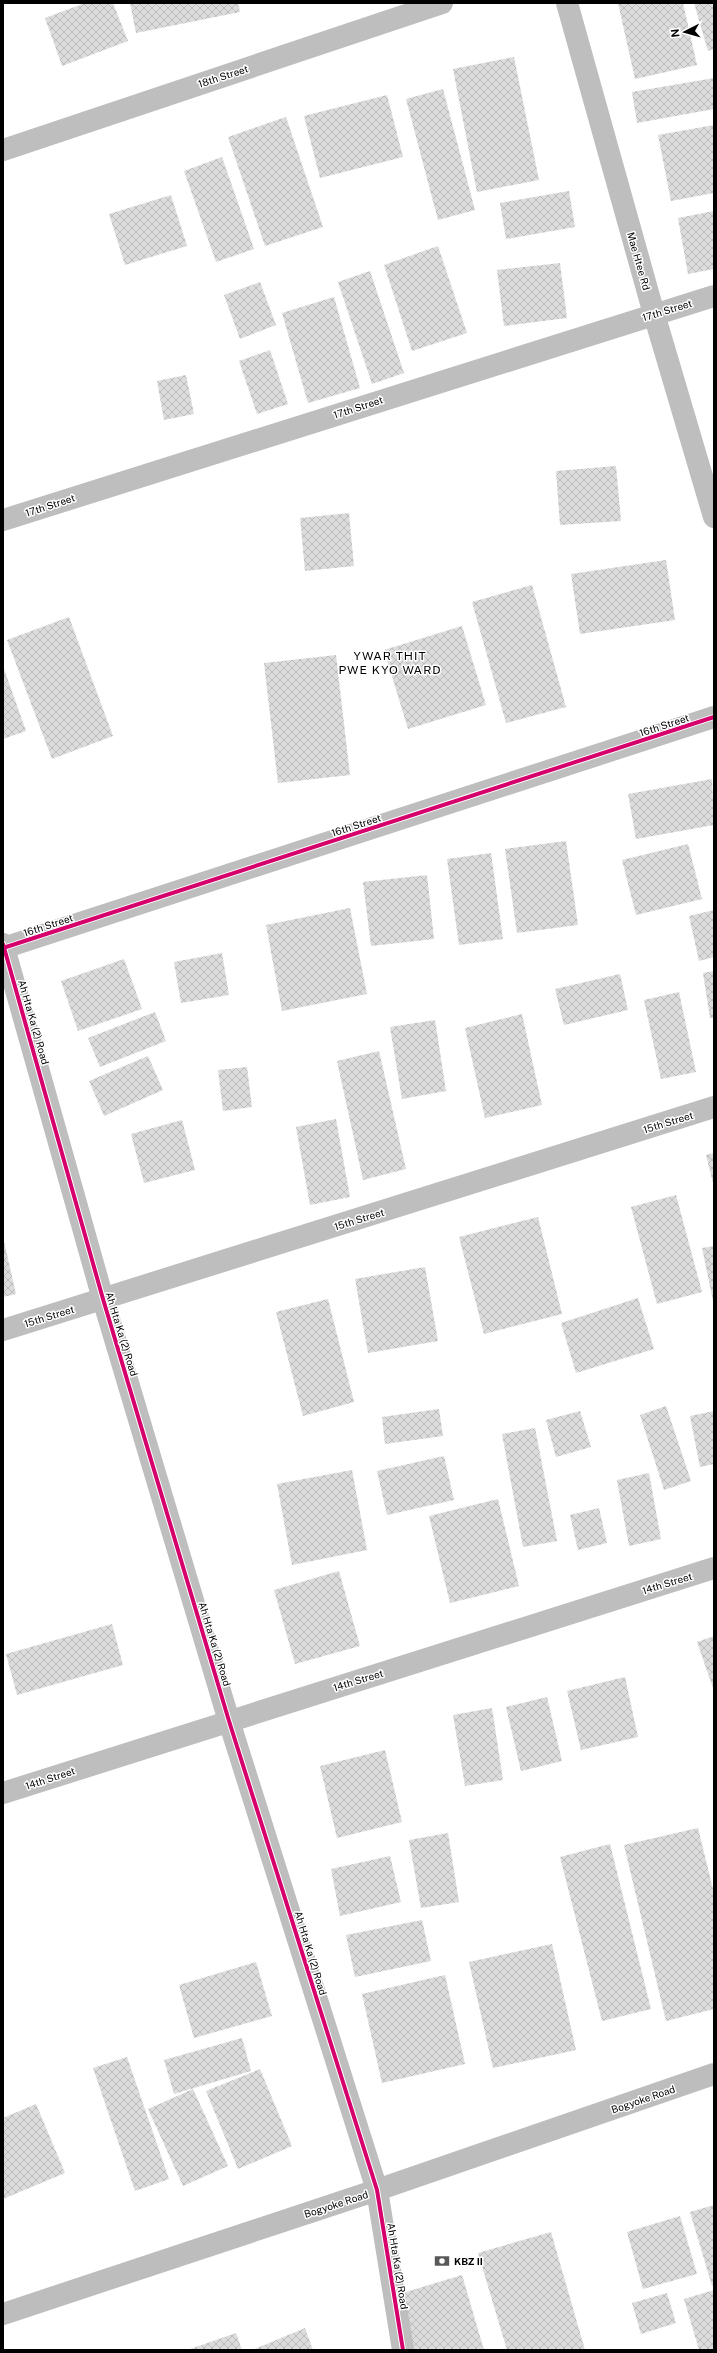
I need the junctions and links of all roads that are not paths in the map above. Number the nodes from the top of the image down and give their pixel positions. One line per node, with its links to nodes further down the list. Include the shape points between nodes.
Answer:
1 (442, 3): 3 (street, 18th Street)
2 (567, 3): 5 (street, Mae Htee Rd)
3 (3, 150)
4 (714, 296): 5 (street, 17th Street)
5 (654, 314): 6 (street, Mae Htee Rd); 7 (street, 17th Street)
6 (714, 517)
7 (3, 520)
8 (714, 717): 9 (street, 16th Street)
9 (3, 946): 11 (street, Ah Hta Ka (2) Road)
10 (714, 1107): 11 (street, 15th Street)
11 (103, 1299): 12 (street, 15th Street); 14 (street, Ah Hta Ka (2) Road)
12 (3, 1330)
13 (714, 1568): 14 (street, 14th Street)
14 (230, 1721): 15 (street, 14th Street); 17 (street, Ah Hta Ka (2) Road)
15 (3, 1793)
16 (714, 2074): 17 (highway, Bogyoke Road)
17 (377, 2190): 18 (highway, Bogyoke Road); 19 (street, Ah Hta Ka (2) Road)
18 (3, 2314)
19 (403, 2350)

